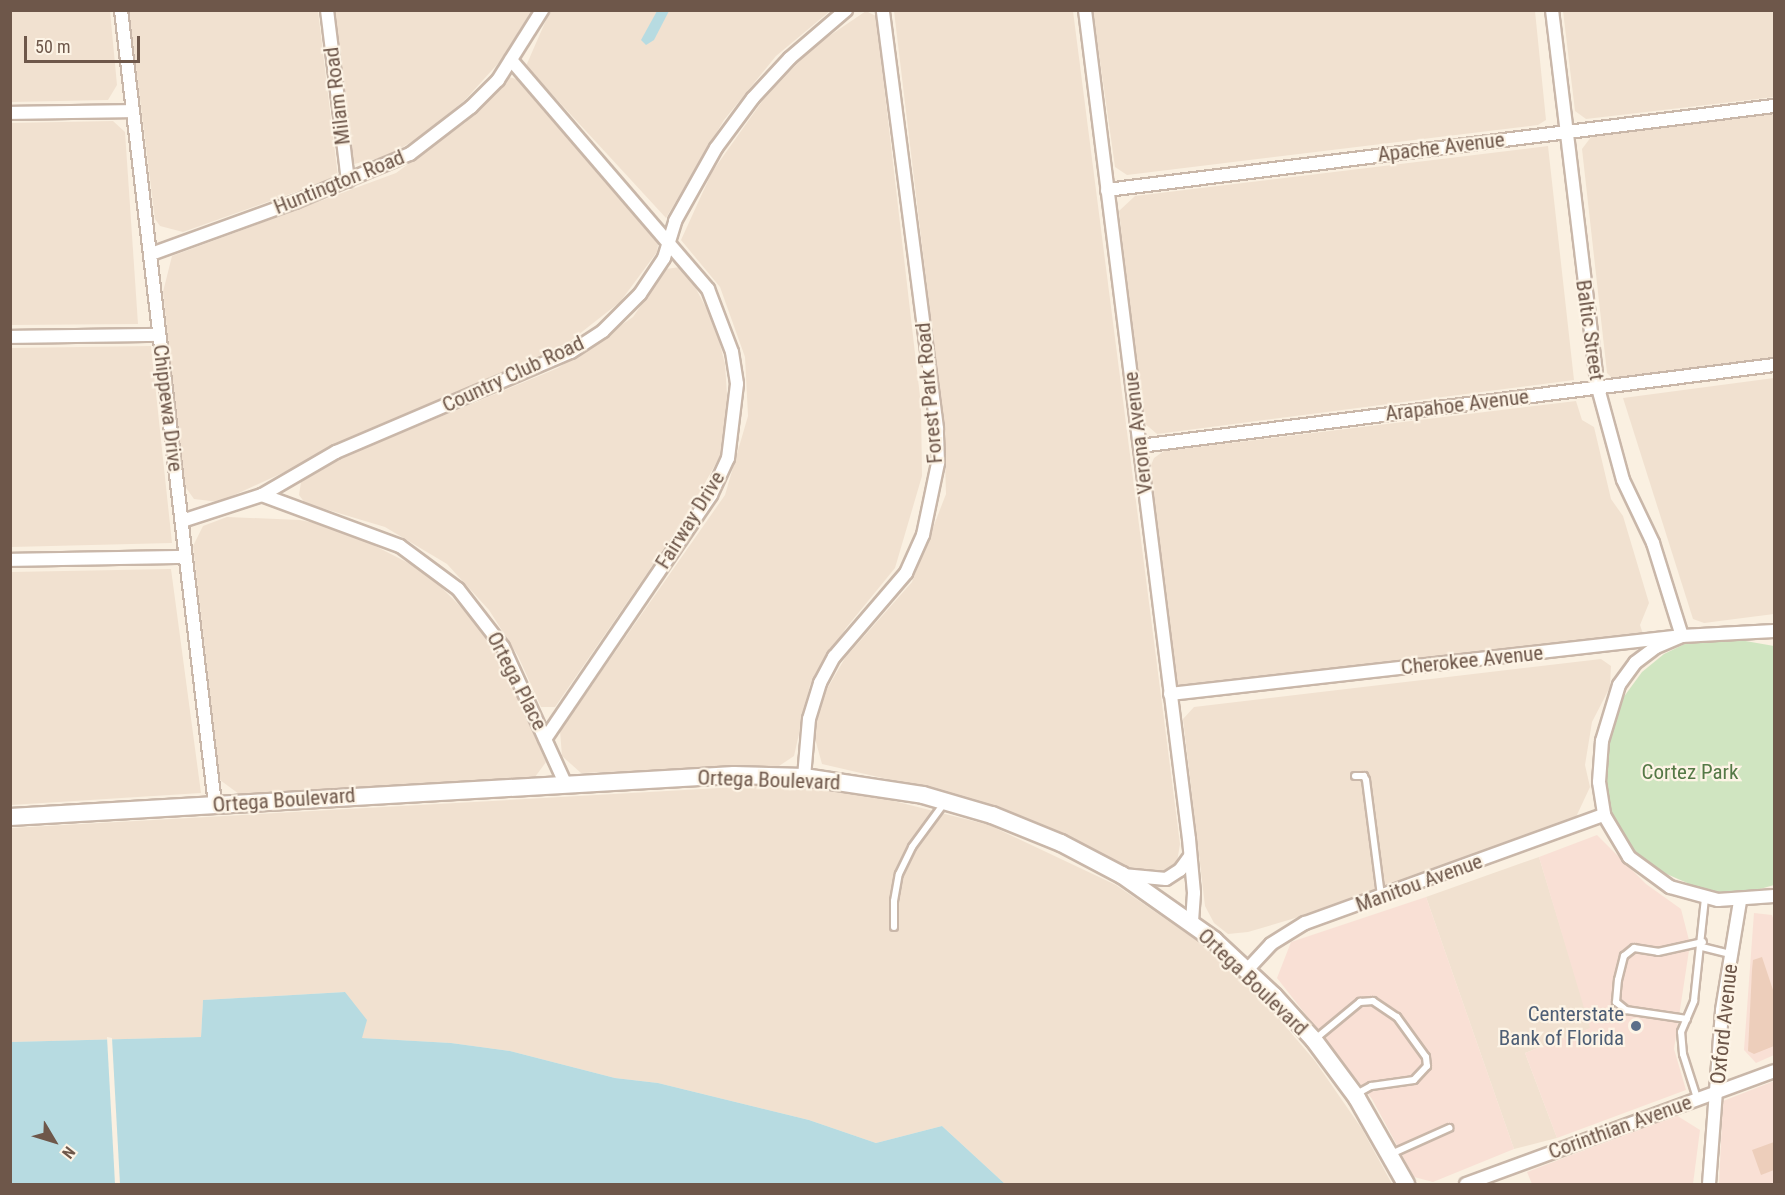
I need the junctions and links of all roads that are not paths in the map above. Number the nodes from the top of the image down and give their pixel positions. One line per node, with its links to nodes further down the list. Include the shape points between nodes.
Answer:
1 (121, 10): 10 (street, Chippewa Drive)
2 (327, 10): 13 (street, Milam Road)
3 (542, 10): 8 (street, Huntington Road)
4 (846, 10): 15 (street, Country Club Road, via 790,58 753,98 716,148 675,221)
5 (883, 10): 31 (street, Forest Park Road, via 937,428 938,463 923,535 906,573 834,657 820,683 809,719)
6 (1085, 10): 14 (street, Verona Avenue)
7 (1552, 10): 12 (street, Baltic Street)
8 (512, 60): 13 (street, Huntington Road, via 471,107 435,136 396,162); 15 (street, Fairway Drive)
9 (1774, 106): 12 (street, Apache Avenue)
10 (132, 111): 11 (street); 16 (street, Chippewa Drive)
11 (10, 113)
12 (1566, 132): 14 (street, Apache Avenue); 20 (street, Baltic Street)
13 (348, 181): 16 (street, Huntington Road)
14 (1107, 190): 21 (street, Verona Avenue)
15 (670, 240): 22 (street, Country Club Road, via 664,258 634,301 603,331 571,352 336,452); 29 (street, Fairway Drive, via 708,289 732,352 737,384 728,458 711,495)
16 (151, 254): 17 (street, Chippewa Drive)
17 (159, 335): 18 (street); 23 (street, Chippewa Drive)
18 (10, 337)
19 (1774, 365): 20 (street, Arapahoe Avenue)
20 (1598, 387): 21 (street, Arapahoe Avenue); 27 (street, Baltic Street, via 1623,480 1653,543)
21 (1140, 446): 28 (street, Verona Avenue)
22 (262, 495): 23 (street, Country Club Road); 29 (street, Ortega Place, via 400,546 458,589 503,647)
23 (182, 521): 24 (street, Chippewa Drive)
24 (185, 557): 25 (street); 34 (street, Chippewa Drive)
25 (10, 560)
26 (1771, 633): 27 (street, Cherokee Avenue)
27 (1682, 636): 28 (street, Cherokee Avenue); 35 (street, via 1656,647 1635,663 1619,685 1602,741 1599,782)
28 (1170, 694): 37 (street, Verona Avenue)
29 (545, 739): 32 (street, Ortega Place)
30 (1355, 776): 40 (lane, via 1364,776 1365,780)
31 (804, 777): 32 (main road, Ortega Boulevard, via 734,775); 33 (main road, Ortega Boulevard, via 902,790)
32 (565, 783): 34 (main road, Ortega Boulevard)
33 (945, 801): 38 (main road, Ortega Boulevard, via 1036,832); 44 (lane, via 912,847 899,874)
34 (215, 804): 36 (main road, Ortega Boulevard)
35 (1604, 815): 40 (street, Manitou Avenue); 41 (street, via 1617,841 1640,866 1670,887)
36 (10, 817)
37 (1190, 856): 38 (street, via 1180,870 1166,879); 43 (street, Verona Avenue)
38 (1122, 875): 43 (main road, Ortega Boulevard)
39 (1774, 896): 42 (street)
40 (1381, 897): 47 (street, Manitou Avenue, via 1298,927 1271,944)
41 (1705, 898): 42 (street); 45 (lane)
42 (1740, 901): 46 (street, Oxford Avenue)
43 (1192, 923): 47 (main road, Ortega Boulevard)
44 (894, 927)
45 (1703, 944): 46 (lane); 48 (lane, via 1694,1001); 48 (lane, via 1658,952 1634,948 1624,956 1618,980 1616,1002 1626,1010)
46 (1731, 954): 51 (street, Oxford Avenue)
47 (1247, 970): 49 (main road, Ortega Boulevard)
48 (1687, 1019): 53 (lane, via 1681,1032 1683,1054)
49 (1314, 1040): 52 (main road, Ortega Boulevard); 52 (lane, via 1360,1002 1373,1002 1397,1017 1426,1057 1427,1066 1414,1080 1371,1086)
50 (1774, 1071): 51 (street, Corinthian Avenue)
51 (1716, 1091): 53 (street, Corinthian Avenue); 58 (street, Oxford Avenue)
52 (1354, 1095): 55 (main road, Ortega Boulevard)
53 (1697, 1098): 57 (street, Corinthian Avenue)
54 (1449, 1128): 55 (lane)
55 (1391, 1154): 56 (main road, Ortega Boulevard)
56 (1406, 1185)
57 (1466, 1185)
58 (1709, 1185)

